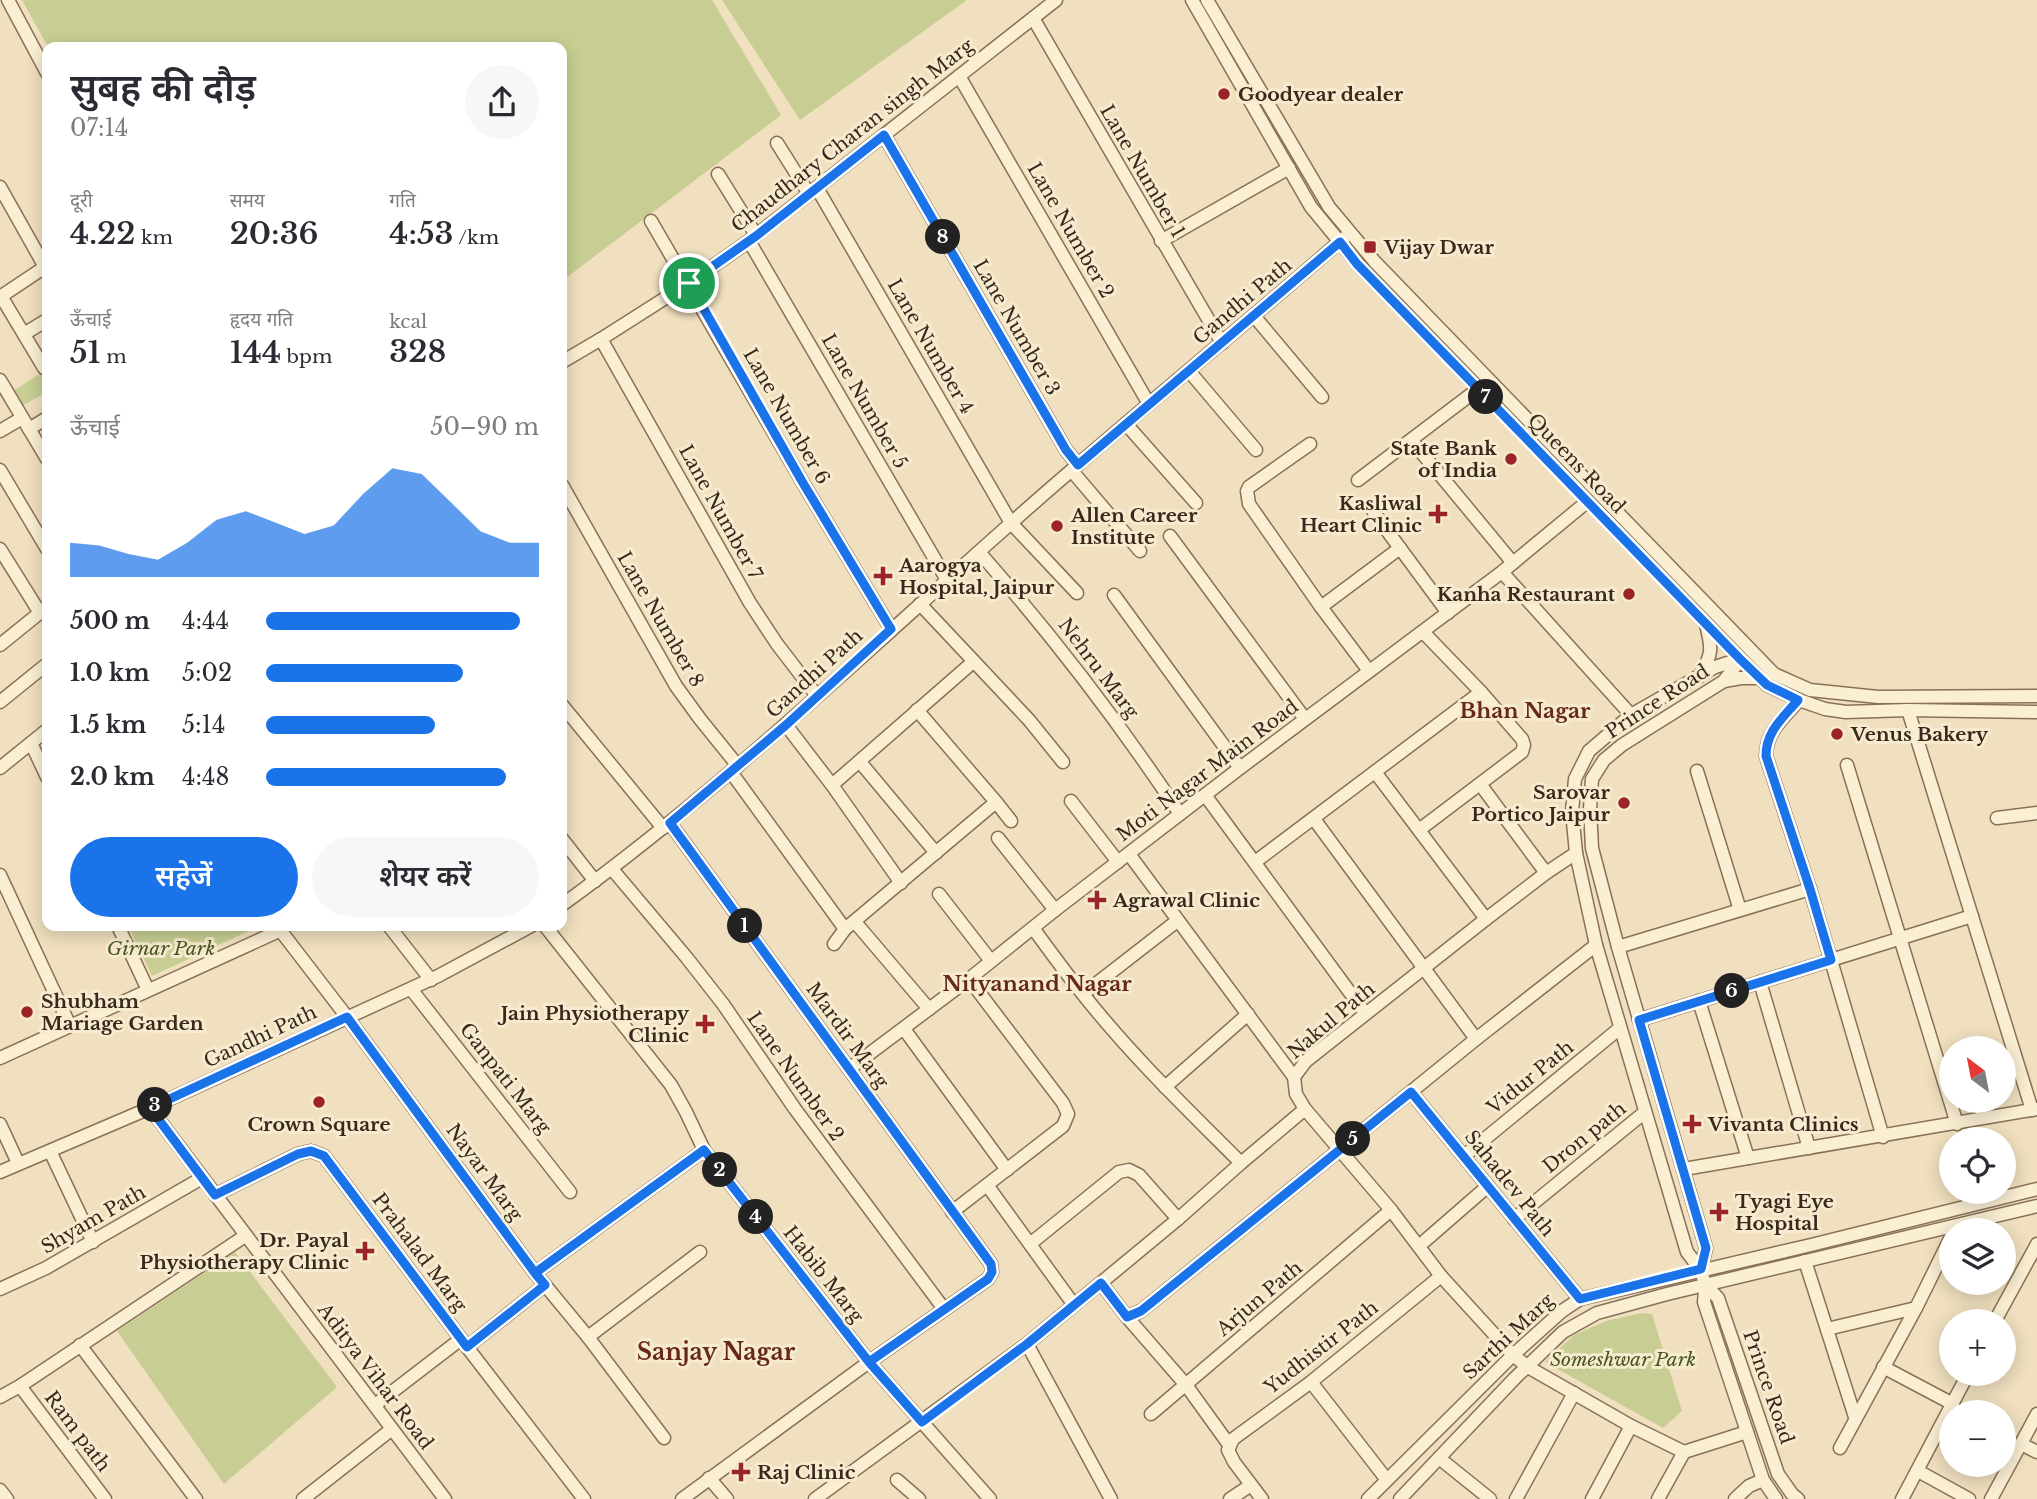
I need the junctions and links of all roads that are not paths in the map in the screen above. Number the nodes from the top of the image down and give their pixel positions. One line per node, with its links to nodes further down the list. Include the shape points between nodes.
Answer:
1 (8, 0): 6 (street)
2 (1056, 0): 5 (street, Chaudhary Charan singh Marg)
3 (1192, 0): 10 (street, Queens Road)
4 (1207, 0): 15 (street, Queens Road, via 1329,207)
5 (1033, 18): 7 (street, Chaudhary Charan singh Marg); 17 (street, Lane Number 1)
6 (42, 64)
7 (958, 76): 8 (street, Chaudhary Charan singh Marg); 34 (street, Lane Number 2)
8 (884, 135): 13 (street, Chaudhary Charan singh Marg); 43 (street, Lane Number 3)
9 (777, 143): 13 (street, Lane Number 4)
10 (1289, 168): 17 (street); 18 (street, Queens Road, via 1311,207)
11 (718, 174): 16 (street, Lane Number 5)
12 (0, 187): 19 (street)
13 (813, 191): 16 (street, Chaudhary Charan singh Marg); 50 (street, Lane Number 4)
14 (651, 221): 21 (street, Lane Number 6)
15 (1351, 232): 18 (street, Gandhi Path); 71 (street, Queens Road)
16 (752, 238): 21 (street, Chaudhary Charan singh Marg); 59 (street, Lane Number 5)
17 (1161, 241): 27 (street, Lane Number 1)
18 (1340, 242): 23 (street, Gandhi Path); 32 (street, Queens Road)
19 (42, 260)
20 (42, 270): 22 (street)
21 (689, 283): 26 (street, Chaudhary Charan singh Marg); 68 (street, Lane Number 6)
22 (0, 296): 25 (street)
23 (1254, 316): 27 (street, Gandhi Path); 33 (street)
24 (42, 323): 25 (street)
25 (24, 334): 29 (street)
26 (601, 339): 28 (street, Chaudhary Charan singh Marg); 80 (street, Lane Number 7, via 750,603)
27 (1222, 343): 30 (street, Gandhi Path)
28 (567, 359)
29 (42, 365)
30 (1189, 371): 34 (street, Gandhi Path); 42 (street)
31 (0, 380): 36 (street)
32 (1478, 389): 39 (street); 47 (street, Queens Road)
33 (1322, 397)
34 (1149, 404): 37 (street, Gandhi Path)
35 (42, 419): 36 (street)
36 (26, 423): 38 (street); 41 (street)
37 (1126, 424): 43 (street, Gandhi Path); 48 (street)
38 (0, 431)
39 (1412, 441): 45 (street); 57 (street)
40 (1310, 444): 64 (street, via 1250,487 1247,497)
41 (42, 450)
42 (1256, 450)
43 (1075, 468): 50 (street, Gandhi Path); 56 (street, Lane Number 3)
44 (1, 474): 52 (street)
45 (1358, 480)
46 (567, 494): 99 (street, Lane Number 8, via 676,686)
47 (1588, 501): 57 (street, Moti Nagar Main Road); 67 (street, Queens Road)
48 (1196, 503)
49 (1374, 513): 54 (street)
50 (1010, 523): 55 (street, Gandhi Path); 60 (street, Lane Number 4)
51 (1170, 537): 89 (street)
52 (42, 541)
53 (0, 548): 63 (street)
54 (1400, 548): 64 (street); 66 (street)
55 (979, 551): 59 (street, Gandhi Path); 108 (street, Nehru Marg, via 1095,691)
56 (1140, 551)
57 (1513, 563): 58 (street, Moti Nagar Main Road)
58 (1502, 572): 66 (street, Moti Nagar Main Road); 88 (street)
59 (947, 580): 62 (street, Gandhi Path)
60 (1077, 593)
61 (1114, 595): 98 (street)
62 (920, 604): 68 (street, Gandhi Path); 73 (street)
63 (42, 607)
64 (1321, 607): 75 (street)
65 (42, 611): 70 (street)
66 (1448, 612): 69 (street, Moti Nagar Main Road)
67 (1706, 624): 72 (street, Queens Road); 76 (street, via 1712,647)
68 (891, 629): 80 (street, Gandhi Path)
69 (1423, 632): 75 (street, Moti Nagar Main Road); 79 (street)
70 (2, 637)
71 (1752, 650): 72 (street); 81 (street, Queens Road, via 1774,674 1810,690 1878,697)
72 (1740, 659): 76 (street, Prince Road); 77 (street, Queens Road); 78 (street, Prince Road)
73 (973, 662): 84 (street); 94 (street)
74 (42, 668): 83 (street)
75 (1369, 671): 89 (street, Moti Nagar Main Road)
76 (1700, 676): 88 (street, Prince Road)
77 (1760, 678): 78 (street); 82 (street, Queens Road)
78 (1724, 681): 144 (street, Prince Road, via 1622,745 1604,760 1592,779 1592,848)
79 (1481, 692): 101 (street); 102 (street, via 1524,745)
80 (817, 696): 90 (street, Gandhi Path)
81 (2037, 696)
82 (1798, 700): 85 (street, Queens Road, via 1846,712); 125 (street, via 1771,732 1766,756)
83 (0, 702)
84 (917, 710): 93 (street); 106 (street)
85 (1908, 710): 87 (street, Queens Road); 130 (street)
86 (567, 711): 112 (street, Mardir Marg)
87 (2037, 712)
88 (1631, 715): 117 (street, Prince Road, via 1589,751 1575,779)
89 (1304, 719): 98 (street, Moti Nagar Main Road)
90 (786, 725): 99 (street, Gandhi Path); 103 (street)
91 (42, 734): 92 (street)
92 (31, 743): 96 (street); 97 (street)
93 (860, 762): 103 (street); 116 (street)
94 (1063, 762)
95 (1847, 765): 141 (street)
96 (42, 766)
97 (0, 768)
98 (1240, 768): 104 (street, Moti Nagar Main Road)
99 (734, 769): 112 (street, Gandhi Path); 133 (street, Lane Number 8)
100 (1697, 771): 128 (street)
101 (1375, 772): 110 (street); 113 (street)
102 (1480, 784): 113 (street); 121 (street)
103 (832, 785): 124 (street)
104 (1205, 795): 108 (street, Moti Nagar Main Road); 119 (street)
105 (1071, 801): 118 (street)
106 (996, 803): 111 (street); 116 (street)
107 (2037, 813): 109 (street)
108 (1180, 814): 118 (street, Moti Nagar Main Road)
109 (1997, 818)
110 (1314, 819): 119 (street); 147 (street)
111 (1012, 821)
112 (666, 826): 120 (street, Gandhi Path); 165 (street, Mardir Marg)
113 (1419, 830): 131 (street)
114 (999, 838): 129 (street)
115 (567, 845): 123 (street)
116 (936, 853): 124 (street)
117 (1576, 853): 121 (street, Nakul Path); 143 (street, Prince Road)
118 (1123, 858): 129 (street, Moti Nagar Main Road); 132 (street)
119 (1255, 862): 156 (street)
120 (612, 869): 123 (street, Gandhi Path); 220 (street, Lane Number 2, via 723,1004)
121 (1546, 873): 131 (street, Nakul Path)
122 (0, 875): 160 (street)
123 (595, 881): 127 (street, Gandhi Path)
124 (901, 883): 133 (street)
125 (1810, 889): 128 (street); 145 (street)
126 (939, 894): 146 (street)
127 (567, 901)
128 (1740, 910): 144 (street)
129 (1055, 911): 134 (street, Moti Nagar Main Road)
130 (1972, 916): 141 (street); 171 (street)
131 (1486, 919): 147 (street, Nakul Path)
132 (1177, 921): 153 (street); 157 (street)
133 (850, 926): 142 (street); 155 (street, Lane Number 8)
134 (1033, 928): 146 (street, Moti Nagar Main Road); 153 (street)
135 (120, 931): 152 (street)
136 (273, 931): 152 (street)
137 (281, 931): 158 (street, Nayar Marg)
138 (393, 931): 149 (street)
139 (522, 931): 149 (street, Gandhi Path)
140 (549, 931): 178 (street, Habib Marg, via 671,1085)
141 (1900, 938): 145 (street); 174 (street)
142 (834, 944)
143 (1597, 944): 161 (street, Prince Road); 163 (street)
144 (1618, 947): 159 (street, Prince Road)
145 (1831, 960): 150 (street); 175 (street)
146 (991, 961): 148 (street, Moti Nagar Main Road)
147 (1424, 968): 156 (street, Nakul Path); 163 (street)
148 (969, 979): 155 (street, Moti Nagar Main Road); 185 (street, via 1068,1114 1063,1126)
149 (431, 980): 151 (street, Gandhi Path)
150 (1760, 982): 154 (street); 176 (street)
151 (411, 989): 158 (street, Gandhi Path); 191 (street, Ganpati Marg)
152 (148, 990): 160 (street)
153 (1083, 994): 167 (street)
154 (1699, 1001): 159 (street); 181 (street)
155 (929, 1010): 162 (street, Moti Nagar Main Road)
156 (1365, 1013): 166 (street, Nakul Path, via 1306,1061)
157 (1248, 1014): 166 (street); 167 (street)
158 (347, 1017): 169 (street, Gandhi Path); 211 (street, Nayar Marg)
159 (1639, 1020): 184 (street, Prince Road)
160 (70, 1026): 164 (street)
161 (1620, 1028): 172 (street, Prince Road); 180 (street, Vidur Path)
162 (904, 1029): 165 (street, Moti Nagar Main Road); 185 (street)
163 (1476, 1039): 168 (street)
164 (0, 1058)
165 (849, 1069): 195 (street, Mardir Marg)
166 (1294, 1077): 170 (street, Nakul Path, via 1296,1094)
167 (1166, 1087): 183 (street)
168 (1411, 1092): 177 (street); 180 (street, Sahadev Path)
169 (150, 1108): 179 (street, Gandhi Path); 187 (street, Aditya Vihar Road)
170 (1305, 1109): 177 (street, Nakul Path); 183 (street)
171 (2035, 1109): 174 (street)
172 (1645, 1112): 200 (street, Dron path); 210 (street, Prince Road, via 1687,1252)
173 (0, 1124): 182 (street)
174 (1957, 1124): 175 (street)
175 (1883, 1137): 176 (street)
176 (1809, 1148): 181 (street)
177 (1340, 1149): 194 (street, Nakul Path); 222 (street, via 1141,1311)
178 (704, 1150): 211 (street); 229 (street, Habib Marg)
179 (50, 1151): 182 (street, Gandhi Path); 203 (street)
180 (1464, 1156): 189 (street, Sahadev Path)
181 (1748, 1158): 184 (street)
182 (18, 1163): 186 (street, Gandhi Path)
183 (1241, 1163): 199 (street)
184 (1684, 1169): 210 (street, Prince Road, via 1706,1248)
185 (1007, 1170): 188 (street)
186 (0, 1172)
187 (202, 1178): 192 (street, Aditya Vihar Road); 203 (street, Shyam Path)
188 (987, 1185): 195 (street); 204 (street)
189 (1488, 1186): 200 (street, Sahadev Path); 206 (street)
190 (2037, 1189): 196 (street, Sarthi Marg)
191 (570, 1192)
192 (215, 1195): 202 (street, Aditya Vihar Road); 225 (street, Prahalad Marg, via 298,1154 311,1151 324,1156)
193 (2037, 1206): 198 (street)
194 (1391, 1210): 206 (street, Nakul Path); 233 (street, Arjun Path)
195 (952, 1212): 220 (street, Mardir Marg, via 991,1264 992,1272)
196 (1940, 1213): 197 (street); 210 (street, Sarthi Marg)
197 (1944, 1218)
198 (1994, 1218)
199 (1178, 1219): 204 (street, via 1139,1175 1129,1170 1119,1172); 213 (street)
200 (1514, 1219): 217 (street, Sahadev Path)
201 (1939, 1233): 209 (street)
202 (245, 1236): 227 (street); 238 (street, Aditya Vihar Road)
203 (93, 1242): 216 (street, Shyam Path)
204 (1030, 1244): 218 (street)
205 (2037, 1244): 221 (street)
206 (1419, 1246): 212 (street, Nakul Path)
207 (700, 1252): 224 (street)
208 (1939, 1258): 219 (street)
209 (1805, 1261): 215 (street); 223 (street)
210 (1701, 1269): 215 (street, Prince Road); 217 (street, Sarthi Marg)
211 (535, 1273): 214 (street, Nayar Marg)
212 (1441, 1276): 228 (street, Nakul Path); 232 (street, Yudhistir Path)
213 (1101, 1283): 218 (street); 222 (street)
214 (545, 1285): 224 (street, Nayar Marg); 225 (street)
215 (1706, 1285): 230 (street, via 1597,1312 1563,1332); 246 (street, Prince Road, via 1704,1302); 284 (street, Prince Road, via 1718,1298 1778,1474)
216 (0, 1289)
217 (1580, 1299): 228 (street, Sarthi Marg)
218 (1074, 1305): 226 (street)
219 (1916, 1308): 223 (street); 231 (street)
220 (944, 1309): 229 (street)
221 (2002, 1309)
222 (1127, 1317): 233 (street)
223 (1827, 1329): 241 (street)
224 (588, 1337): 247 (street, Nayar Marg)
225 (464, 1343): 238 (street); 267 (street, Prahalad Marg)
226 (1027, 1344): 242 (street); 273 (street)
227 (80, 1345): 234 (street); 265 (street)
228 (1513, 1355): 230 (street, Nakul Path); 257 (street, Sarthi Marg)
229 (869, 1362): 242 (street, Habib Marg); 255 (street)
230 (1528, 1367): 235 (street, Nakul Path); 253 (street)
231 (1883, 1367): 237 (street); 241 (street)
232 (1311, 1382): 249 (street, Yudhistir Path, via 1233,1439); 257 (street)
233 (1186, 1385): 239 (street, Arjun Path); 249 (street)
234 (20, 1386): 236 (street); 264 (street, Ram path)
235 (1574, 1393): 243 (street, Nakul Path); 279 (street)
236 (0, 1397)
237 (1945, 1400)
238 (374, 1405): 244 (street, Aditya Vihar Road)
239 (1151, 1414)
240 (2037, 1414): 248 (street)
241 (1855, 1418): 250 (street)
242 (922, 1422): 261 (street); 272 (street, Habib Marg)
243 (1631, 1426): 251 (street, Nakul Path); 280 (street)
244 (392, 1429): 262 (street); 266 (street, Aditya Vihar Road)
245 (1939, 1430): 254 (street)
246 (1747, 1432): 251 (street); 258 (street, Prince Road)
247 (664, 1438)
248 (2021, 1444): 252 (street); 287 (street)
249 (1229, 1448): 259 (street)
250 (1840, 1448)
251 (1684, 1452): 281 (street)
252 (2037, 1452)
253 (1439, 1458): 277 (street); 278 (street)
254 (1917, 1471): 285 (street); 286 (street)
255 (709, 1478): 268 (street); 269 (street)
256 (897, 1480): 271 (street)
257 (1387, 1480): 276 (street, Sarthi Marg)
258 (1763, 1480): 282 (street); 283 (street, Prince Road)
259 (1251, 1485): 274 (street); 275 (street)
260 (0, 1490): 263 (street)
261 (831, 1495): 270 (street)
262 (308, 1498)
263 (7, 1499)
264 (105, 1499)
265 (196, 1499)
266 (444, 1499)
267 (584, 1499)
268 (682, 1499)
269 (727, 1499)
270 (816, 1499)
271 (919, 1499)
272 (990, 1499)
273 (1111, 1499)
274 (1230, 1499)
275 (1262, 1499)
276 (1368, 1499)
277 (1400, 1499)
278 (1490, 1499)
279 (1516, 1499)
280 (1592, 1499)
281 (1658, 1499)
282 (1735, 1499)
283 (1776, 1499)
284 (1798, 1499)
285 (1902, 1499)
286 (1969, 1499)
287 (1991, 1499)

